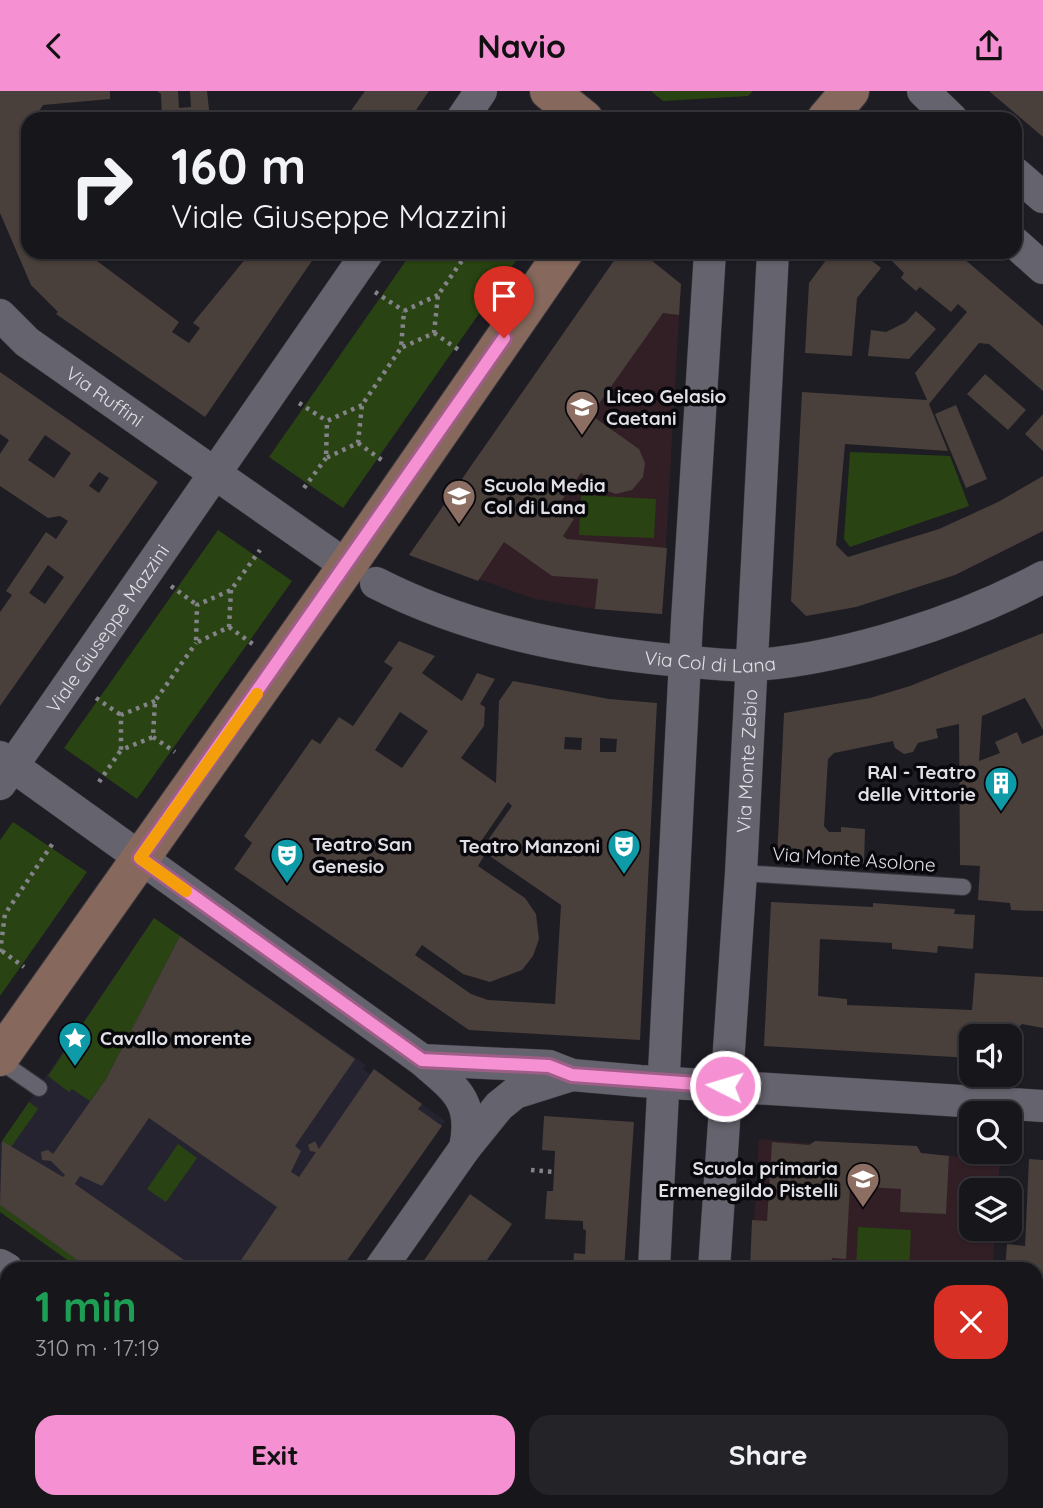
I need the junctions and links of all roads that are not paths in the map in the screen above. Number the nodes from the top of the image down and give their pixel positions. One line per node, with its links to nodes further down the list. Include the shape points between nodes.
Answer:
1 (481, 91): 5 (street)
2 (549, 91): 6 (main road)
3 (849, 91): 7 (main road)
4 (923, 91): 8 (street)
5 (467, 112)
6 (575, 112)
7 (832, 112)
8 (945, 112)
9 (1022, 179): 10 (street)
10 (1043, 197)
11 (1022, 249): 16 (street)
12 (363, 259): 18 (street, Viale Giuseppe Mazzini)
13 (560, 259): 19 (main road)
14 (710, 259): 21 (street)
15 (773, 259): 22 (street, Via Monte Zebio)
16 (1043, 268)
17 (0, 314): 18 (street, Via Ruffini, via 27,342)
18 (214, 471): 19 (street); 23 (street, Viale Giuseppe Mazzini)
19 (361, 574): 21 (street, Via Col di Lana, via 422,605 506,632 597,652); 24 (main road)
20 (1043, 577): 22 (street, Via Col di Lana, via 941,621 864,645)
21 (685, 661): 22 (street, Via Col di Lana); 30 (street)
22 (752, 666): 25 (street, Via Monte Zebio)
23 (4, 769): 24 (street)
24 (140, 858): 27 (main road); 28 (street)
25 (741, 873): 26 (lane, Via Monte Asolone); 31 (street, Via Monte Zebio)
26 (963, 887)
27 (0, 1059): 32 (lane)
28 (422, 1060): 29 (street, via 549,1066); 34 (street, via 466,1104 470,1123)
29 (572, 1075): 30 (street); 34 (street, via 515,1093)
30 (666, 1082): 31 (street); 36 (street)
31 (725, 1086): 33 (street); 37 (street, Via Monte Zebio)
32 (39, 1088)
33 (1043, 1106)
34 (465, 1147): 35 (street)
35 (385, 1262)
36 (654, 1262)
37 (714, 1262)

